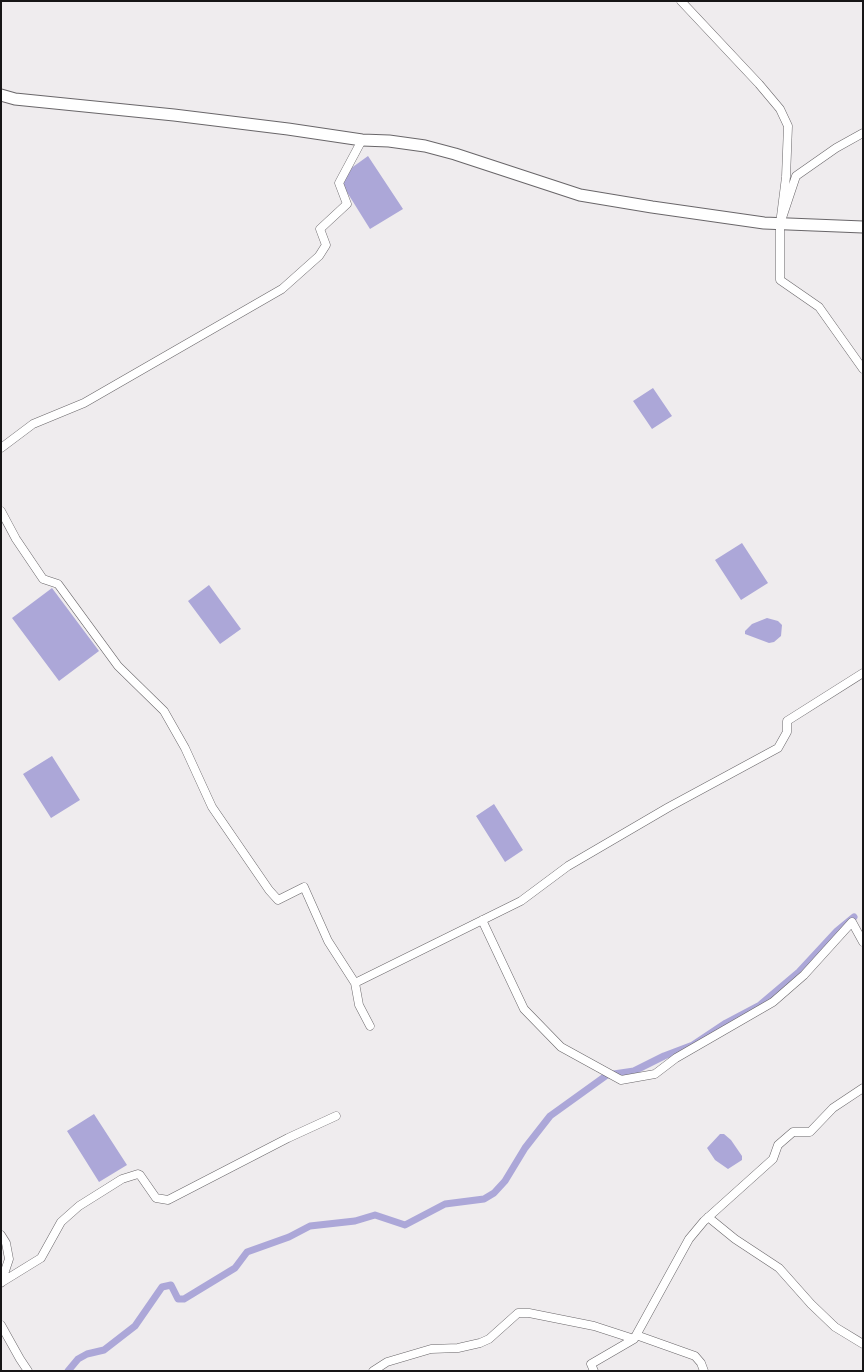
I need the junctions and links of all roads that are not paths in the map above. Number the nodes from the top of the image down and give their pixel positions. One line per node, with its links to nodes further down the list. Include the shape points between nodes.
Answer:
1 (681, 1): 5 (street, via 760,84 788,126)
2 (1, 95): 4 (main road)
3 (863, 133): 5 (street, via 796,176)
4 (362, 140): 5 (main road, via 426,146 580,195); 8 (street, via 339,183 347,204 320,229 326,245 319,256 282,289 84,403 33,424)
5 (780, 224): 6 (main road); 7 (street, via 780,280 819,307)
6 (863, 227)
7 (863, 369)
8 (1, 448)
9 (1, 511): 13 (street, via 43,579 58,584 118,666 164,711 212,806 268,890 278,900 304,887 328,941)
10 (863, 673): 11 (street, via 787,721 787,732 778,748 568,866 521,900)
11 (482, 920): 12 (street, via 524,1009 561,1047 621,1080 655,1074 676,1058 773,1002 804,975 852,922); 13 (street)
12 (863, 942)
13 (355, 983): 14 (street, via 360,1005)
14 (370, 1026)
15 (863, 1088): 17 (street, via 833,1108 810,1132 793,1132 778,1145 772,1159)
16 (336, 1116): 19 (street, via 168,1200 156,1198 138,1174 122,1179 78,1206 61,1222 41,1258)
17 (708, 1217): 21 (street, via 690,1239); 22 (street, via 779,1268 835,1327)
18 (1, 1235): 19 (street, via 9,1259)
19 (2, 1282)
20 (1, 1325): 23 (street)
21 (635, 1337): 24 (street, via 594,1326 518,1313 489,1339 458,1348 431,1350 388,1362); 25 (street, via 591,1364); 26 (street, via 695,1356)
22 (863, 1344)
23 (28, 1371)
24 (373, 1371)
25 (594, 1371)
26 (704, 1371)

